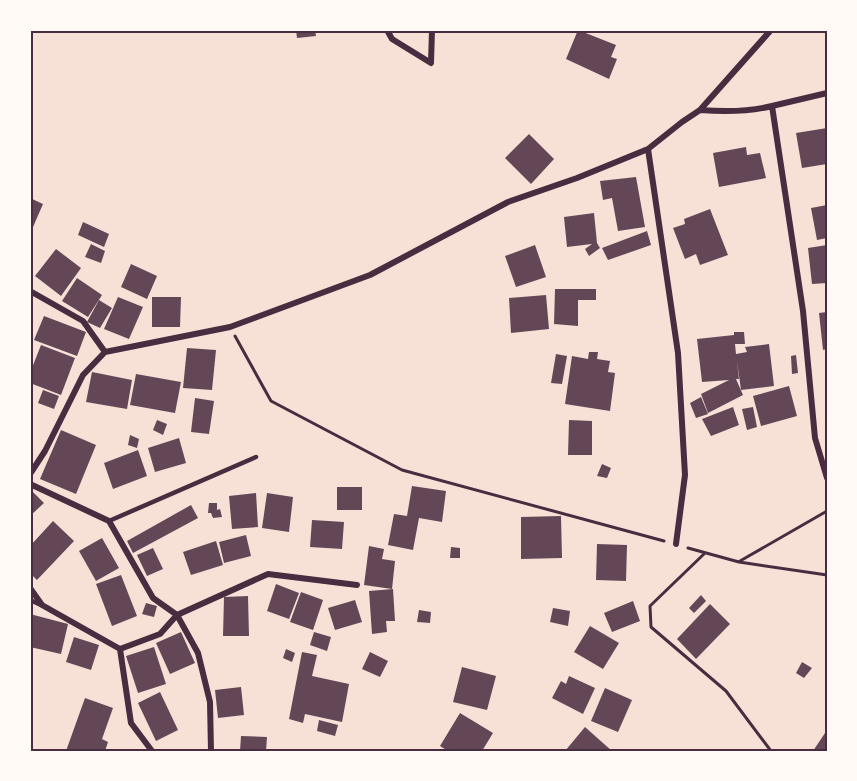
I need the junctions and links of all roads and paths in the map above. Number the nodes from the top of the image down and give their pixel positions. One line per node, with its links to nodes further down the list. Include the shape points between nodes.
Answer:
1 (387, 30): 2 (street, via 392,39 431,63)
2 (432, 30)
3 (771, 30): 6 (street)
4 (827, 93): 5 (street)
5 (772, 106): 6 (street, via 744,111); 13 (street, via 803,311 815,438)
6 (700, 110): 7 (street)
7 (648, 149): 9 (street, via 508,202 370,274); 17 (street, via 678,353 685,475)
8 (30, 291): 10 (street, via 83,321)
9 (230, 327): 10 (street); 17 (path, via 271,401 402,470)
10 (105, 352): 12 (street, via 83,375)
11 (256, 457): 16 (lane)
12 (30, 474)
13 (827, 478)
14 (30, 484): 16 (street)
15 (827, 511): 19 (path)
16 (109, 521): 25 (street, via 153,598)
17 (676, 544): 18 (path)
18 (705, 553): 19 (path); 29 (path, via 650,606 651,627 726,691)
19 (739, 562): 20 (path)
20 (827, 575)
21 (357, 585): 25 (street, via 268,574)
22 (30, 588): 24 (street)
23 (30, 600): 24 (lane)
24 (42, 605): 26 (street)
25 (177, 615): 26 (street, via 160,634); 28 (street, via 198,653 210,702)
26 (120, 649): 27 (street, via 131,723)
27 (152, 751)
28 (211, 751)
29 (771, 751)

